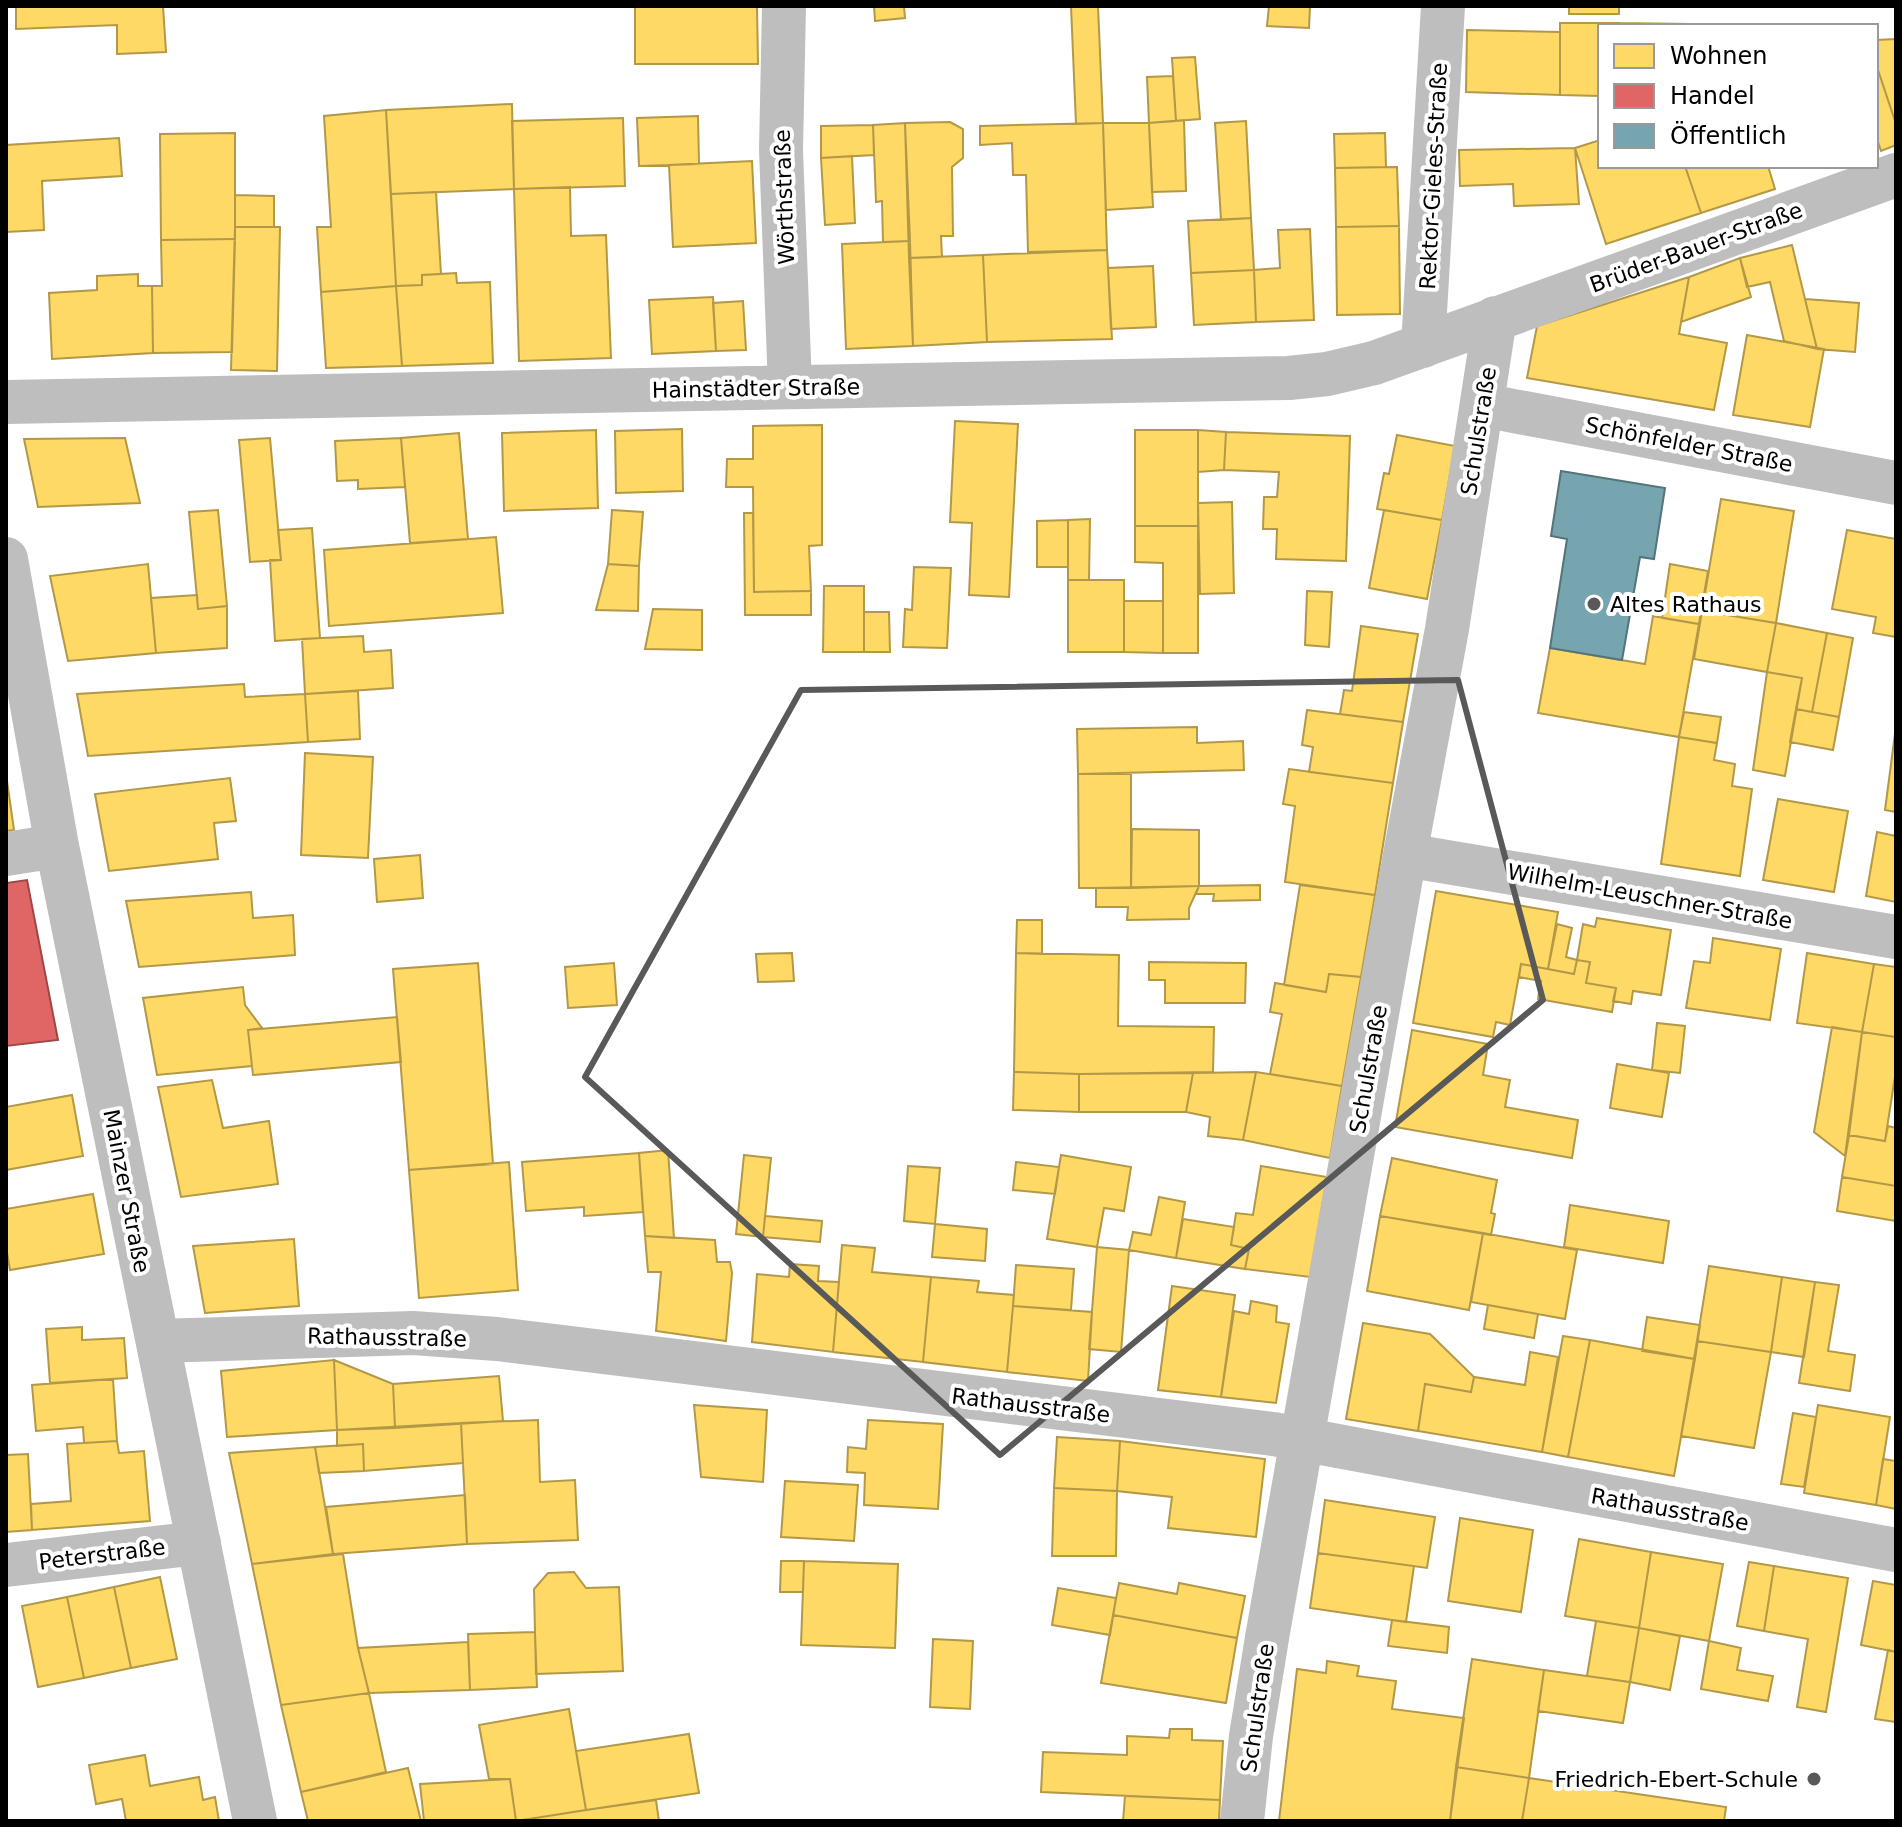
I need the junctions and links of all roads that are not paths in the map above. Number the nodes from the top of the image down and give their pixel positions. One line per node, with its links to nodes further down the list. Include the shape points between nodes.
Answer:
1 (784, 6): 6 (street, Wörthstraße, via 781,150)
2 (1443, 6): 5 (street, Rektor-Gieles-Straße)
3 (1896, 175): 4 (street, Brüder-Bauer-Straße)
4 (1495, 318): 5 (street, Hainstädter Straße); 8 (street, Schulstraße)
5 (1423, 346): 6 (street, Hainstädter Straße, via 1354,369 1289,378)
6 (790, 387): 7 (street, Hainstädter Straße)
7 (6, 402)
8 (1482, 405): 9 (street, Schönfelder Straße); 13 (street, Schulstraße)
9 (1896, 483)
10 (6, 559): 11 (street, Mainzer Straße)
11 (57, 846): 12 (street); 15 (street, Mainzer Straße)
12 (6, 854)
13 (1405, 855): 14 (street, Wilhelm-Leuschner-Straße); 16 (street, Schulstraße)
14 (1896, 937)
15 (158, 1341): 16 (street, Rathausstraße, via 413,1333 497,1339); 17 (street, Mainzer Straße)
16 (1300, 1441): 18 (street, Rathausstraße); 21 (street, Schulstraße)
17 (199, 1543): 19 (street, Peterstraße); 20 (street, Mainzer Straße)
18 (1896, 1550)
19 (6, 1565)
20 (255, 1821)
21 (1242, 1821)

